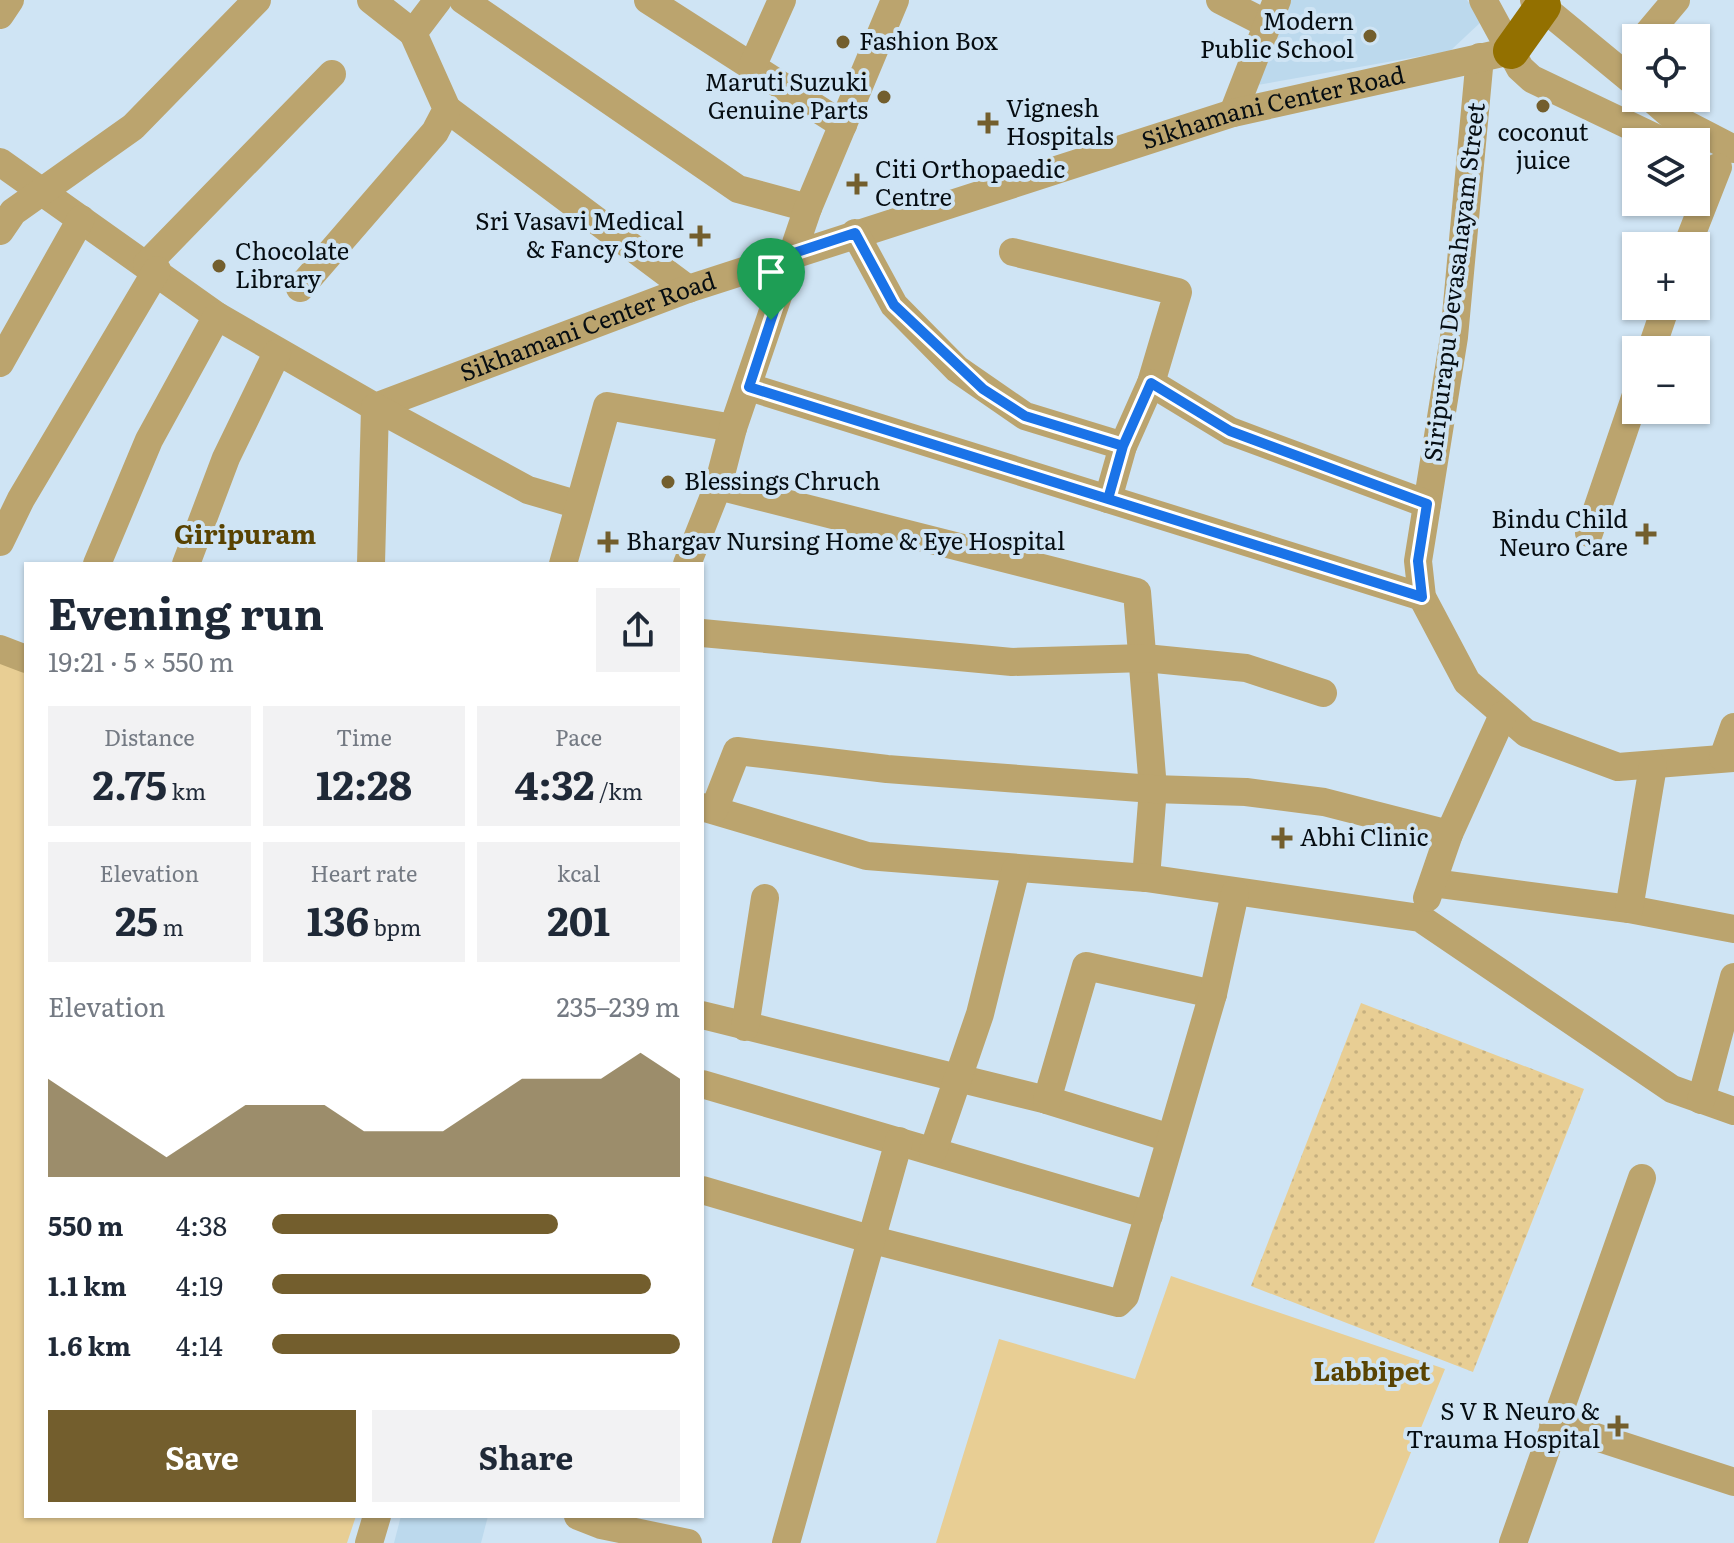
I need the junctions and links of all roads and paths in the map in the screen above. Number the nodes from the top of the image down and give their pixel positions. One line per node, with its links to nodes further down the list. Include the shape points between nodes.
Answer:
1 (10, 0): 14 (street)
2 (257, 0): 28 (street, via 133,127)
3 (371, 0): 16 (street)
4 (438, 0): 16 (street)
5 (463, 0): 29 (street, via 738,189)
6 (648, 0): 19 (street)
7 (782, 0): 19 (street)
8 (895, 0): 24 (street)
9 (1220, 0): 13 (street)
10 (1483, 0): 17 (street)
11 (1676, 0): 15 (street)
12 (1539, 3): 17 (main road); 18 (street)
13 (1272, 12): 23 (street)
14 (0, 15)
15 (1656, 24)
16 (413, 33): 21 (street)
17 (1496, 54): 23 (street, Sikhamani Center Road); 25 (street, via 1543,87); 50 (street, Siripurapu Devasahayam Street)
18 (1622, 61)
19 (752, 67): 24 (street)
20 (332, 74): 36 (street)
21 (447, 109): 37 (street, via 435,132); 38 (street)
22 (1667, 112): 26 (street)
23 (1233, 113): 33 (street, Sikhamani Center Road)
24 (843, 125): 29 (street)
25 (1633, 128)
26 (1721, 161): 32 (street)
27 (0, 162): 28 (street)
28 (43, 193): 30 (street); 31 (street, via 13,212)
29 (808, 208): 35 (street)
30 (81, 219): 36 (street); 41 (street)
31 (0, 231)
32 (1693, 232)
33 (855, 233): 35 (street, Sikhamani Center Road); 47 (street, via 894,305 966,375 1025,416)
34 (1013, 252): 42 (street, via 1178,292)
35 (794, 253): 38 (street, Sikhamani Center Road); 43 (street)
36 (152, 267): 39 (street); 53 (street)
37 (300, 288)
38 (688, 289): 44 (street, Sikhamani Center Road)
39 (217, 316): 40 (street); 54 (street, via 149,440)
40 (277, 353): 44 (street); 55 (street, via 226,458)
41 (0, 363)
42 (1151, 383): 47 (street); 50 (street, via 1230,431)
43 (749, 387): 46 (street); 49 (street)
44 (375, 407): 51 (street, via 528,490); 56 (street)
45 (1626, 424): 52 (street)
46 (733, 428): 48 (street); 51 (street, via 607,406)
47 (1123, 446): 49 (street)
48 (718, 486): 58 (street); 63 (street, via 1137,592)
49 (1108, 499): 59 (street)
50 (1427, 504): 59 (street, Siripurapu Devasahayam Street, via 1418,561)
51 (579, 505): 57 (street)
52 (1589, 533)
53 (0, 542)
54 (98, 562)
55 (187, 562)
56 (371, 562)
57 (564, 562)
58 (688, 562)
59 (1422, 597): 65 (street, Siripurapu Devasahayam Street, via 1467,682)
60 (704, 633): 63 (street, via 1012,662)
61 (0, 649): 62 (street)
62 (24, 658)
63 (1145, 658): 64 (street, via 1246,668); 69 (street)
64 (1323, 693)
65 (1503, 715): 68 (street, Siripurapu Devasahayam Street, via 1526,733 1618,767); 71 (street)
66 (1734, 727): 67 (street)
67 (1728, 758): 68 (street, Siripurapu Devasahayam Street)
68 (1653, 766): 77 (street)
69 (1153, 789): 70 (street, via 887,769 737,751); 71 (street, via 1246,792 1324,802); 73 (street)
70 (708, 809): 72 (street, via 867,856)
71 (1449, 834): 74 (street)
72 (1016, 869): 73 (street); 84 (street, via 980,1014)
73 (1146, 878): 75 (street)
74 (1433, 883): 77 (street); 78 (street)
75 (1235, 893): 78 (street); 81 (street)
76 (765, 898): 83 (street)
77 (1629, 909): 79 (street)
78 (1420, 918): 87 (street, via 1660,1081)
79 (1734, 929)
80 (1734, 977): 87 (street)
81 (1213, 994): 86 (street, via 1086,966); 89 (street)
82 (704, 1016): 83 (street)
83 (745, 1027): 84 (street)
84 (958, 1077): 86 (street); 91 (street)
85 (704, 1085): 90 (street)
86 (1047, 1100): 89 (street)
87 (1701, 1100): 88 (street)
88 (1734, 1111)
89 (1170, 1138): 94 (street)
90 (899, 1141): 91 (street); 95 (street)
91 (933, 1151): 94 (street)
92 (1642, 1178): 96 (street)
93 (704, 1191): 95 (street)
94 (1149, 1215): 95 (street, via 1125,1296 1118,1303)
95 (873, 1240): 102 (street)
96 (1553, 1423): 97 (street); 103 (street)
97 (1734, 1482)
98 (376, 1518): 100 (street)
99 (594, 1519): 101 (street)
100 (369, 1543)
101 (688, 1543)
102 (786, 1543)
103 (1513, 1543)

